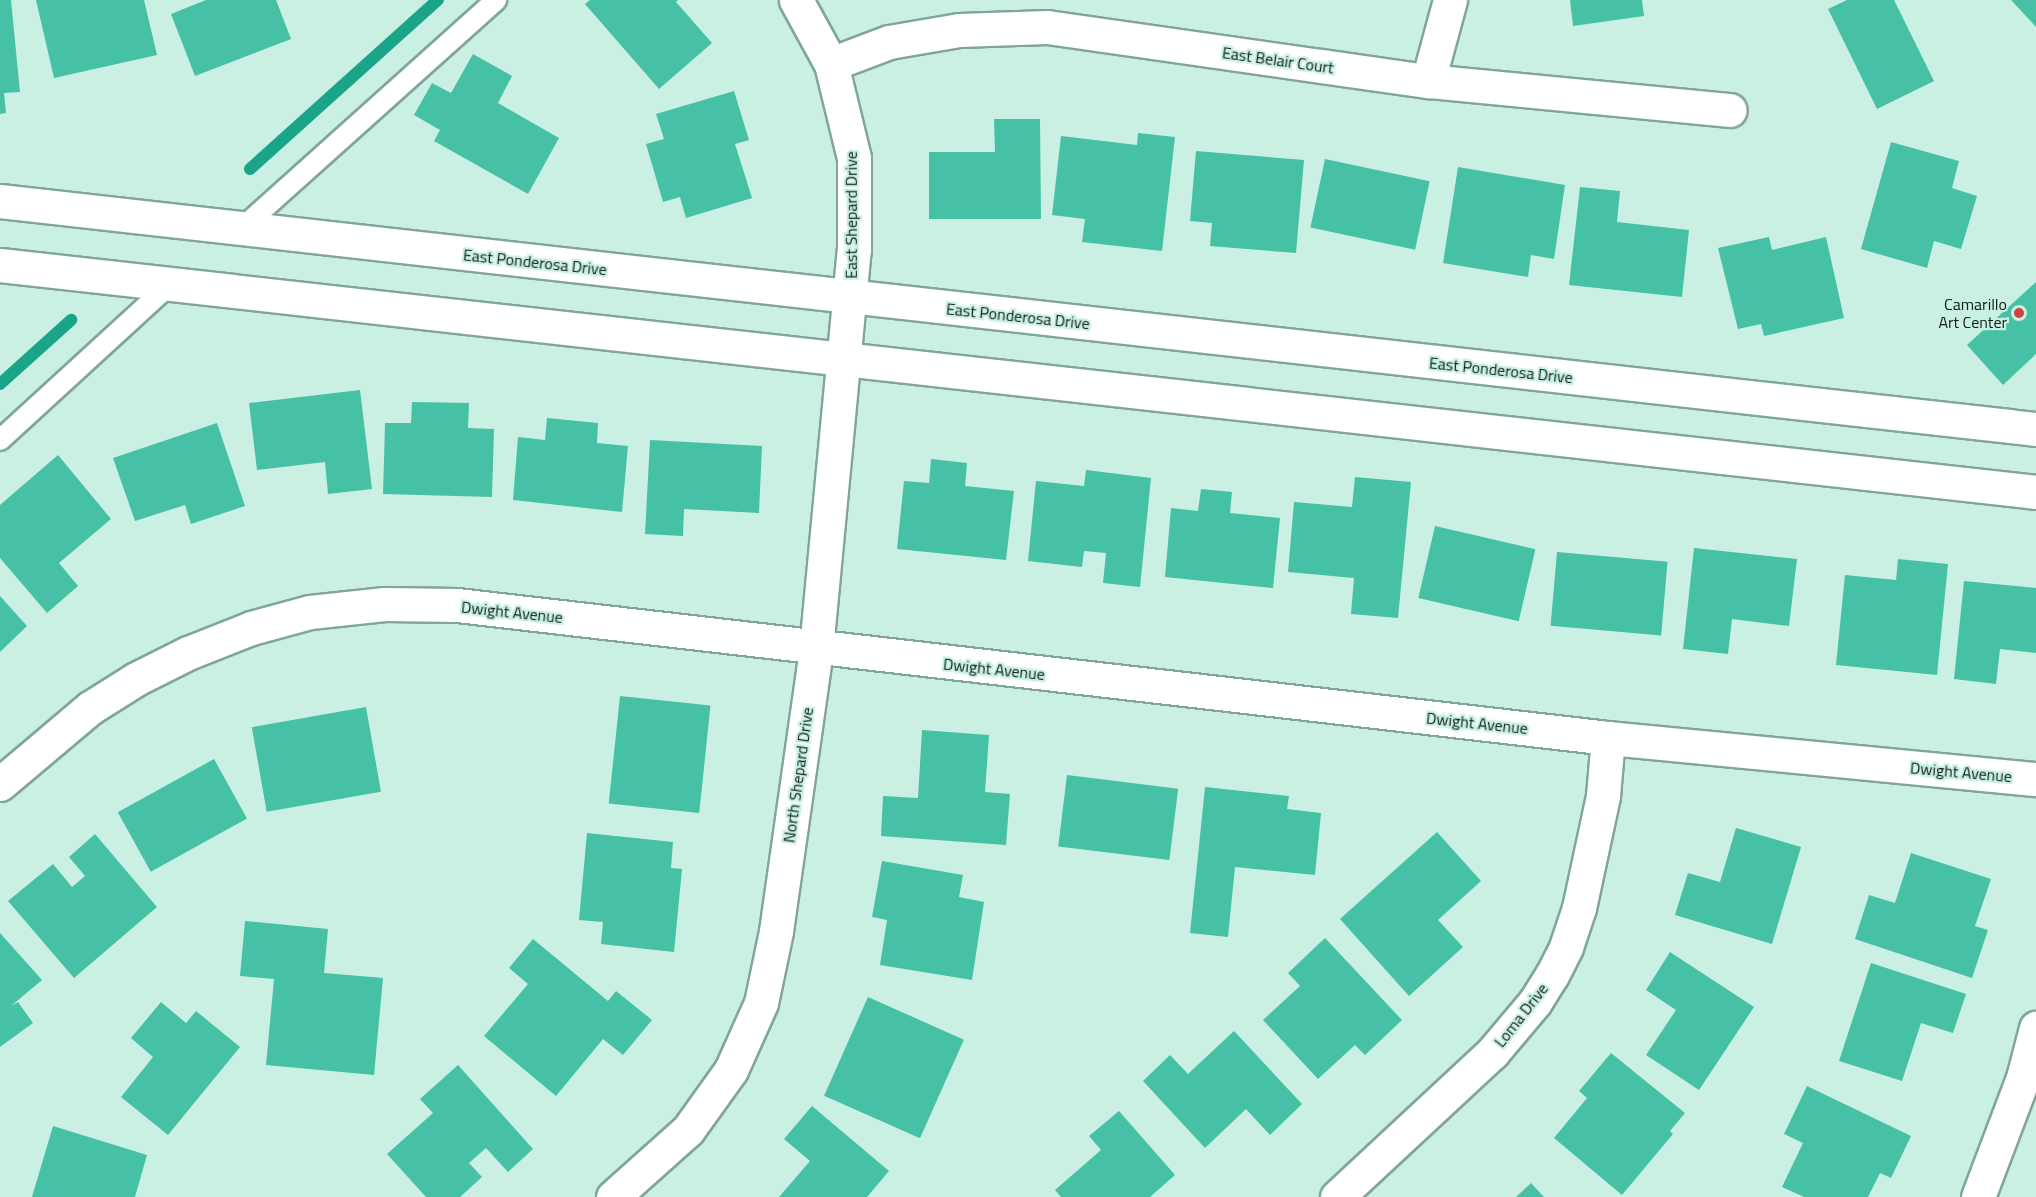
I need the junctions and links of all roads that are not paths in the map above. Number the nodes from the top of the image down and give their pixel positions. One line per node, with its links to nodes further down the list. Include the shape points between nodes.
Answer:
1 (496, 0): 8 (lane)
2 (796, 0): 4 (street, East Shepard Drive)
3 (1449, 0): 5 (street)
4 (831, 64): 5 (street, East Belair Court, via 889,42 959,30 1047,27); 11 (street, East Shepard Drive, via 854,158)
5 (1428, 81): 6 (street, East Belair Court)
6 (1730, 110)
7 (0, 201): 8 (street, East Ponderosa Drive)
8 (241, 229): 11 (street, East Ponderosa Drive)
9 (0, 265): 10 (street)
10 (169, 285): 12 (street); 14 (lane)
11 (851, 298): 12 (street, North Shepard Drive); 13 (street, East Ponderosa Drive)
12 (844, 358): 15 (street); 16 (street, North Shepard Drive)
13 (2036, 429)
14 (0, 440)
15 (2036, 492)
16 (816, 649): 17 (street, Dwight Avenue); 19 (street, Dwight Avenue, via 457,605 386,604 310,612 251,628 188,652 136,679 90,708); 21 (street, North Shepard Drive, via 776,931 761,1004 731,1070 711,1101 688,1130)
17 (1608, 738): 18 (street, Dwight Avenue); 22 (street, Loma Drive, via 1603,796 1579,908 1552,975 1492,1053)
18 (2036, 779)
19 (0, 784)
20 (2036, 1028): 23 (street, via 2023,1078)
21 (613, 1197)
22 (1337, 1197)
23 (1978, 1197)

